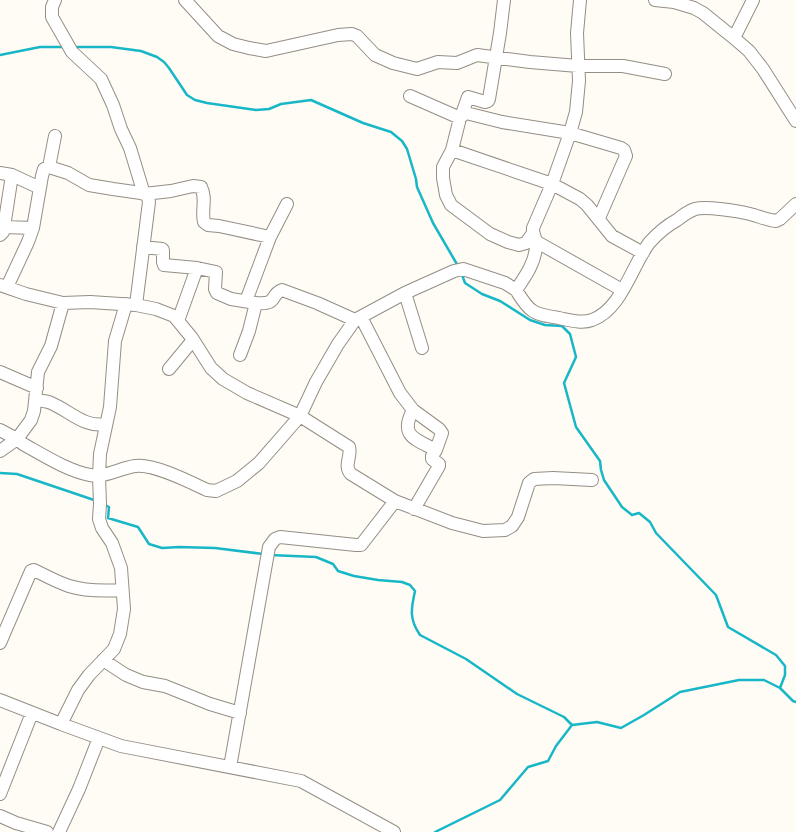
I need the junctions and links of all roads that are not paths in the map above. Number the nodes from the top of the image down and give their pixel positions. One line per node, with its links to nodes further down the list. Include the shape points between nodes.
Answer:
1 (55, 0): 21 (street, via 52,17 72,52 101,79 128,144)
2 (184, 0): 8 (street, via 218,36 233,44 249,48 266,50 349,33 357,36 375,55 417,69 438,62 457,63 477,56)
3 (504, 0): 8 (street)
4 (580, 0): 9 (street)
5 (655, 0): 7 (street, via 694,8)
6 (753, 0): 7 (street)
7 (734, 38): 13 (street, via 749,51 763,69)
8 (496, 58): 9 (street); 12 (street, via 488,101 468,97)
9 (578, 66): 10 (street, via 623,66); 14 (street, via 576,112)
10 (665, 74)
11 (410, 96): 12 (street)
12 (461, 116): 14 (street, via 466,113 502,122); 16 (street)
13 (796, 121)
14 (570, 133): 19 (street); 24 (street, via 624,150 626,156)
15 (55, 136): 17 (street)
16 (452, 150): 19 (street); 27 (street, via 443,167 446,195 451,205 490,234 508,242 520,245)
17 (49, 167): 20 (street, via 44,169); 21 (street, via 68,172 89,185)
18 (6, 174): 20 (street); 26 (street)
19 (552, 184): 24 (street, via 580,199); 27 (street, via 533,228)
20 (40, 188): 25 (street)
21 (144, 194): 28 (street, via 201,187 205,199 203,218 208,225); 29 (street, via 149,202)
22 (287, 204): 28 (street)
23 (796, 204): 30 (street, via 776,221 743,212 694,209 662,230)
24 (599, 218): 30 (street, via 612,236)
25 (33, 228): 26 (street); 32 (street)
26 (2, 231)
27 (535, 237): 33 (street, via 534,255 527,274); 34 (street)
28 (270, 238): 36 (street)
29 (143, 246): 31 (street, via 162,249 164,265); 38 (street)
30 (643, 253): 34 (street)
31 (197, 268): 36 (street, via 216,272 217,293 231,299); 40 (street)
32 (4, 286): 37 (street)
33 (516, 290): 34 (street, via 532,312 584,322 610,309); 35 (street, via 505,284 459,270)
34 (622, 290)
35 (405, 293): 39 (street); 42 (street)
36 (251, 302): 39 (street, via 266,304 282,290); 43 (street, via 249,331)
37 (63, 303): 38 (street); 46 (street, via 51,346 38,372)
38 (131, 305): 40 (street, via 156,309 174,316); 50 (street, via 116,335 110,407)
39 (358, 318): 48 (street, via 400,393); 49 (street, via 338,344)
40 (178, 321): 41 (street)
41 (194, 340): 44 (street); 49 (street, via 211,368 223,379)
42 (422, 348)
43 (240, 355)
44 (168, 369)
45 (0, 372): 46 (street)
46 (37, 388): 47 (street)
47 (36, 400): 50 (street, via 51,403 84,422 98,426); 52 (street, via 31,420)
48 (413, 410): 53 (street, via 442,433); 53 (street, via 407,426 409,434)
49 (300, 416): 55 (street, via 259,463 237,480 216,491 147,466 133,466); 57 (street, via 349,447 348,471)
50 (106, 424): 55 (street)
51 (0, 430): 52 (street)
52 (17, 439): 54 (street); 55 (street, via 79,472)
53 (436, 450): 58 (street, via 432,459 440,466)
54 (0, 451)
55 (99, 476): 59 (street, via 98,519 112,543 121,568)
56 (592, 480): 58 (street, via 534,479 529,483 518,517 512,526 505,530 472,529)
57 (395, 501): 58 (street); 64 (street, via 360,545 280,537 272,542 269,547)
58 (414, 509)
59 (122, 590): 60 (street, via 70,586 34,570 31,571); 61 (street, via 124,609 120,634 114,649)
60 (0, 643)
61 (103, 660): 64 (street, via 126,675 143,682 165,686); 65 (street, via 78,690)
62 (0, 700): 63 (street)
63 (32, 713): 65 (street); 68 (street)
64 (240, 713): 67 (street)
65 (61, 724): 66 (street)
66 (99, 738): 67 (street, via 121,746); 71 (street)
67 (230, 767): 72 (street, via 301,781)
68 (0, 794)
69 (0, 816): 70 (street)
70 (47, 832)
71 (59, 832)
72 (394, 832)

